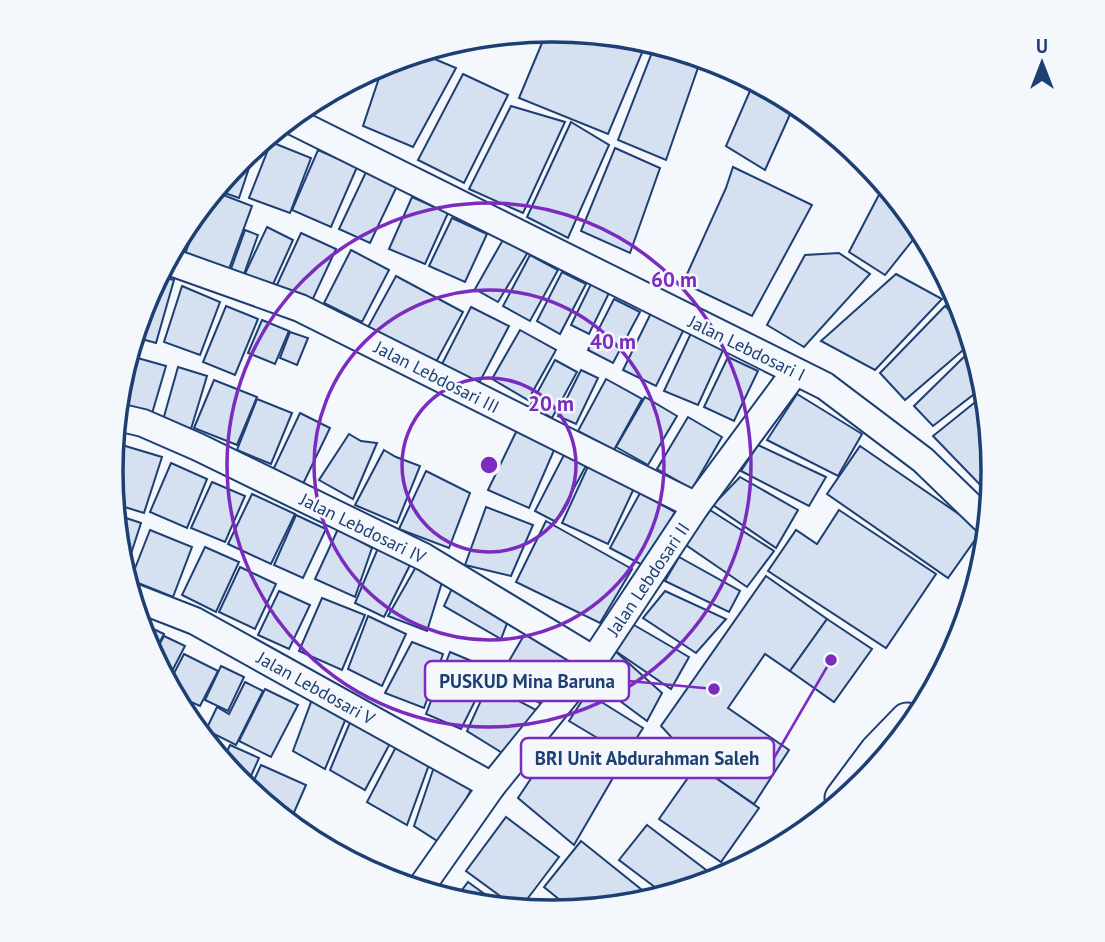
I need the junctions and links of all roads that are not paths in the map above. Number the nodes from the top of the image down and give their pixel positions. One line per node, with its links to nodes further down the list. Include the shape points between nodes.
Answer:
1 (300, 124): 3 (street, Jalan Lebdosari I)
2 (177, 264): 5 (street, Jalan Lebdosari III, via 300,308)
3 (795, 372): 5 (street, Jalan Lebdosari II); 6 (street, Jalan Lebdosari I, via 825,386 923,460)
4 (127, 419): 8 (street, Jalan Lebdosari IV, via 198,447 424,557)
5 (696, 506): 8 (street, Jalan Lebdosari II)
6 (979, 514)
7 (144, 601): 9 (street, Jalan Lebdosari V, via 195,621)
8 (594, 660): 9 (street, Jalan Lebdosari II)
9 (492, 786): 10 (street, Jalan Lebdosari II)
10 (426, 880)

